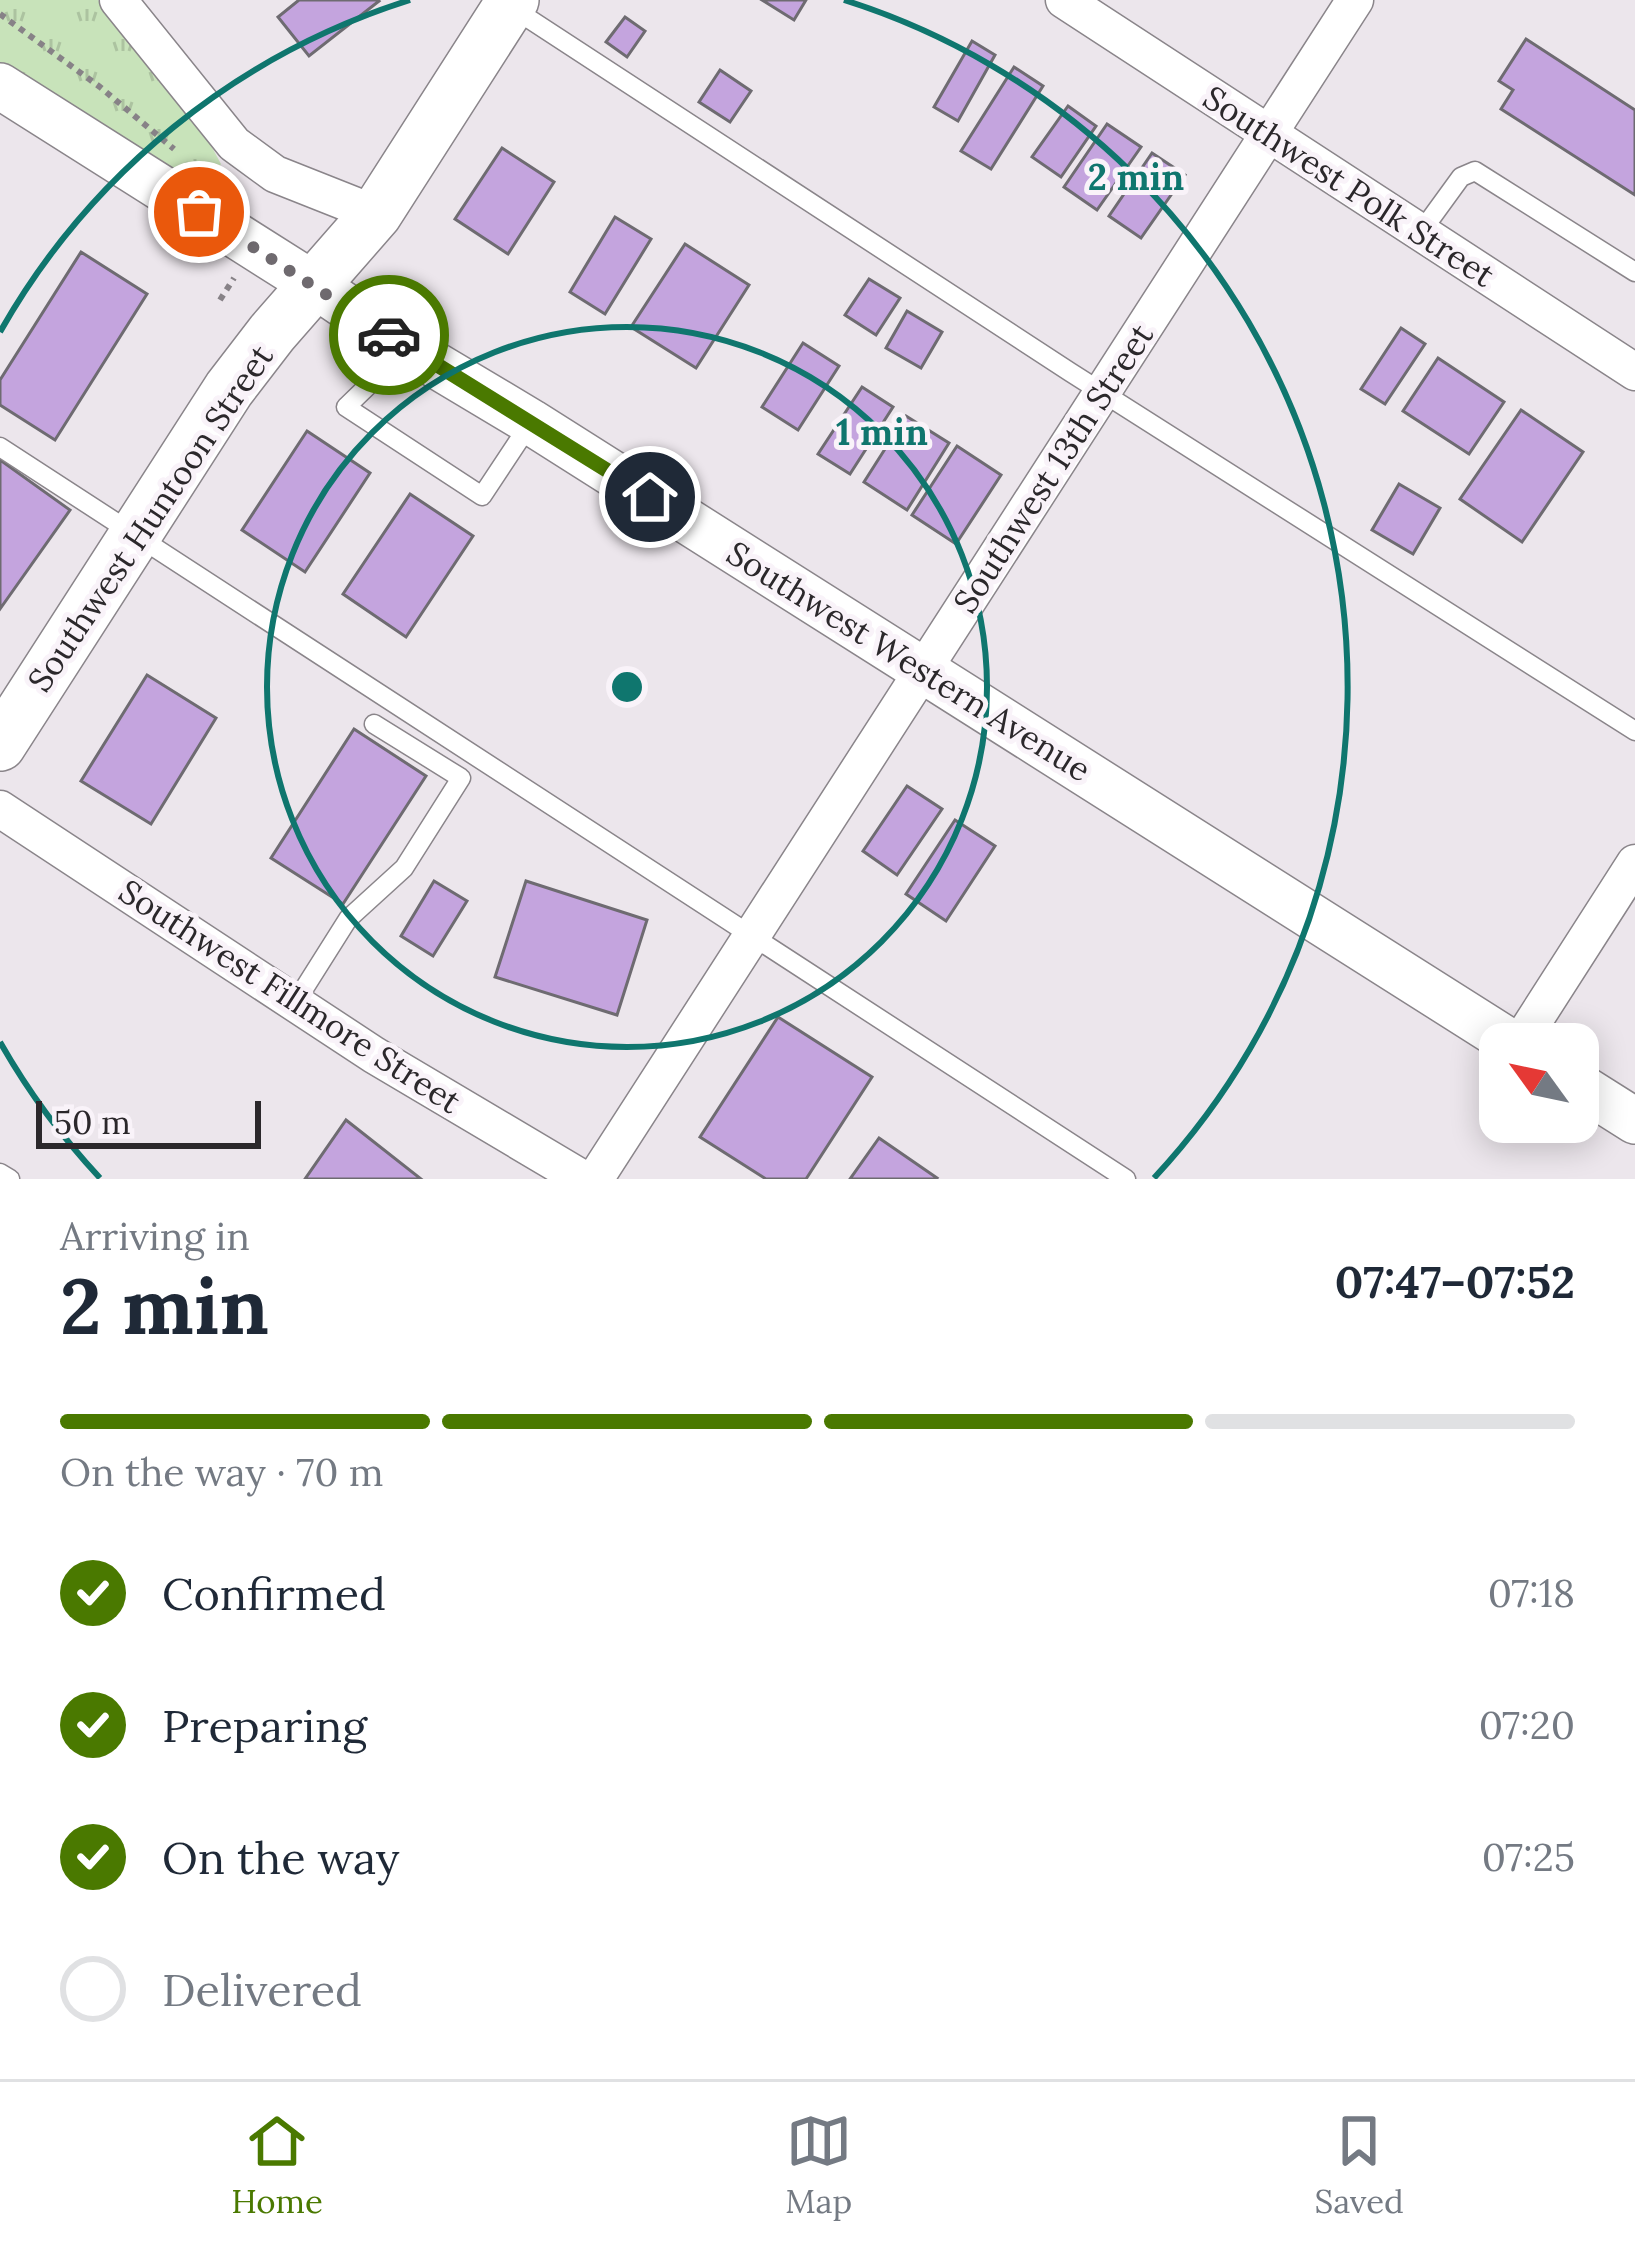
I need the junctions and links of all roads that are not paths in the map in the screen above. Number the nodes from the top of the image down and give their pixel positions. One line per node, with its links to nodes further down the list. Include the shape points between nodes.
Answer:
1 (118, 0): 7 (street, via 234,145 275,174)
2 (1064, 0): 6 (street, Southwest Polk Street)
3 (1355, 0): 6 (street, Southwest 13th Street)
4 (508, 2): 7 (main road, Southwest Huntoon Street); 13 (lane)
5 (0, 86): 10 (street, Southwest Western Avenue)
6 (1269, 134): 8 (street, Southwest Polk Street); 13 (street, Southwest 13th Street)
7 (376, 214): 10 (main road, Southwest Huntoon Street)
8 (1421, 232): 9 (lane, via 1461,177 1475,171); 12 (street, Southwest Polk Street)
9 (1635, 272)
10 (316, 286): 11 (street, Southwest Western Avenue); 16 (main road, Southwest Huntoon Street, via 229,389)
11 (407, 348): 14 (street, Southwest Western Avenue); 14 (lane, via 346,407 482,496)
12 (1635, 372)
13 (1102, 392): 17 (street, Southwest 13th Street); 19 (lane)
14 (531, 422): 17 (street, Southwest Western Avenue)
15 (0, 447): 16 (lane)
16 (136, 534): 20 (main road, Southwest Huntoon Street); 23 (lane)
17 (923, 670): 23 (street, Southwest 13th Street); 25 (street, Southwest Western Avenue)
18 (374, 724): 24 (lane, via 461,778 404,868 348,919)
19 (1635, 731)
20 (0, 746)
21 (0, 808): 24 (street, Southwest Fillmore Street)
22 (1635, 863): 26 (street)
23 (752, 936): 32 (street, Southwest 13th Street); 33 (lane)
24 (295, 1004): 31 (street, Southwest Fillmore Street)
25 (1483, 1023)
26 (1530, 1023)
27 (1599, 1098): 28 (street)
28 (1635, 1121)
29 (0, 1173): 30 (lane)
30 (10, 1179)
31 (583, 1179)
32 (596, 1179)
33 (1126, 1179)

